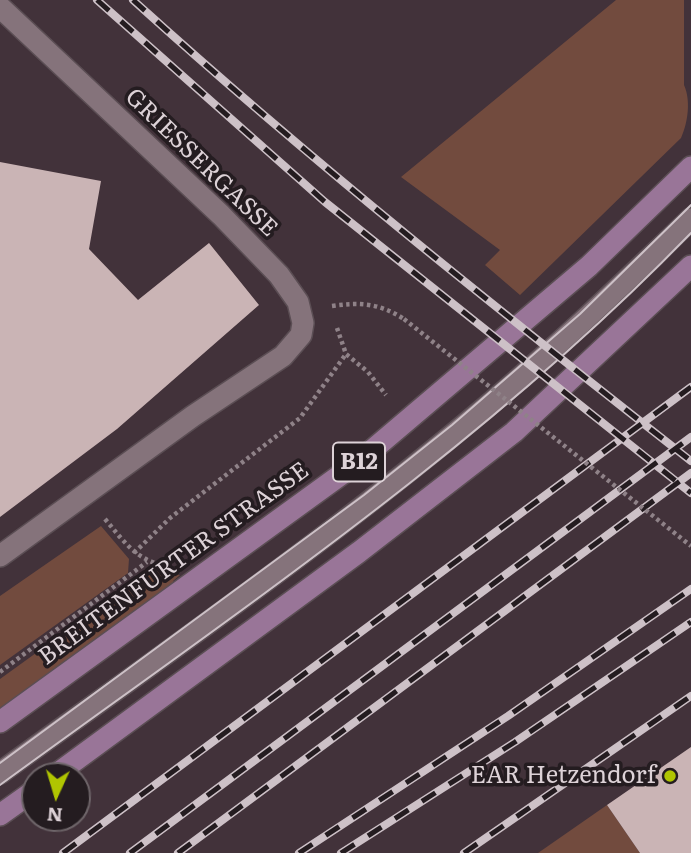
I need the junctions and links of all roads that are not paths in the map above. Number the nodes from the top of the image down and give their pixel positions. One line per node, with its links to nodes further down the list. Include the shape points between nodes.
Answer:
1 (0, 7): 5 (street, GRIESSERGASSE, via 221,215 291,289 301,311 301,335 295,345)
2 (691, 167): 6 (main road, BREITENFURTER STRASSE / B12, via 579,275 357,464)
3 (691, 219): 8 (street, via 597,310 366,504)
4 (691, 267): 7 (main road, via 514,432)
5 (0, 556)
6 (0, 722)
7 (73, 762)
8 (0, 773)
9 (21, 800): 10 (main road)
10 (0, 815)

